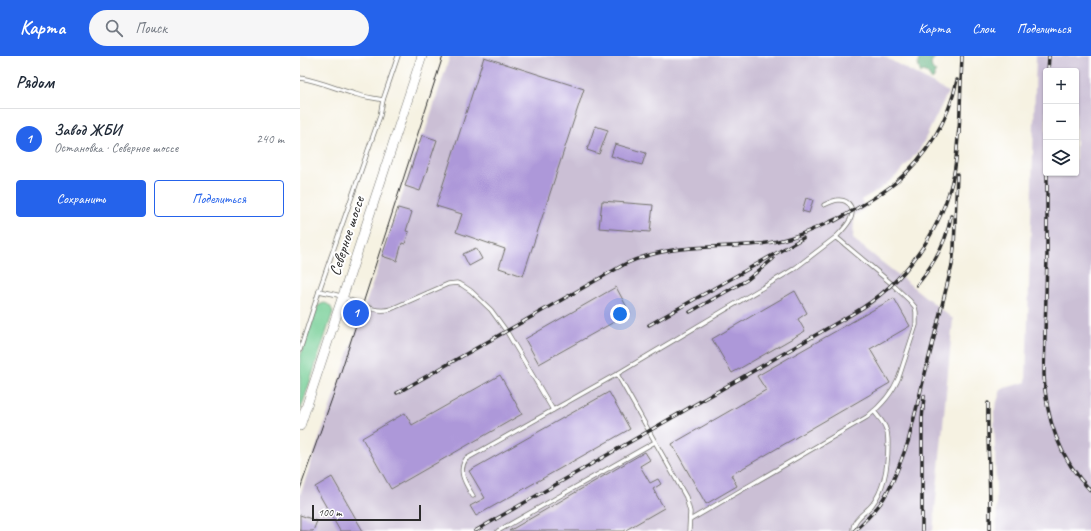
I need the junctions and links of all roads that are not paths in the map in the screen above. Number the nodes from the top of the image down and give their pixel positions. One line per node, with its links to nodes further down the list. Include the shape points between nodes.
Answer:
1 (398, 56): 4 (lane)
2 (422, 56): 8 (main road, Северное шоссе)
3 (300, 78): 4 (lane)
4 (383, 100): 7 (lane, via 380,116)
5 (824, 205): 6 (lane, via 839,200 850,204 850,220)
6 (836, 237): 10 (lane, via 794,269); 12 (lane, via 913,303 916,312 916,325 899,377 891,392)
7 (319, 291): 8 (lane); 9 (lane)
8 (343, 297): 11 (lane, via 383,311 448,284 462,285 497,318); 13 (main road, Северное шоссе)
9 (300, 350)
10 (617, 374): 11 (lane); 14 (lane)
11 (553, 410): 15 (lane, via 466,459 462,467 463,478)
12 (874, 411): 16 (lane, via 857,424); 19 (lane, via 885,425 888,434 885,478 877,499 854,523)
13 (300, 426)
14 (655, 442): 16 (lane, via 686,497); 17 (lane)
15 (473, 496)
16 (690, 520): 18 (lane)
17 (498, 531)
18 (689, 531)
19 (853, 531)

